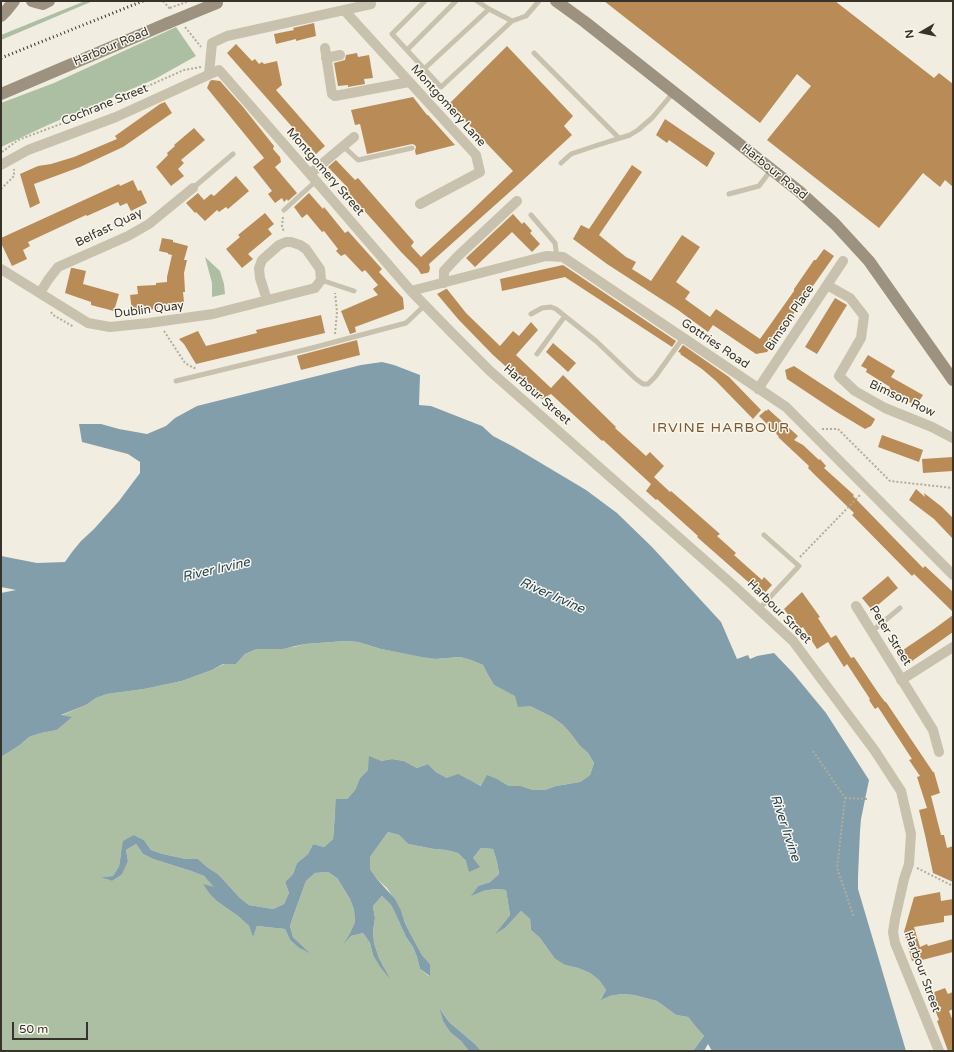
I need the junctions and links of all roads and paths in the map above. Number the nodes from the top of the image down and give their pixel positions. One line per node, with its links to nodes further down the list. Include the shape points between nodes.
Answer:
1 (14, 1): 15 (street)
2 (32, 1): 3 (street, via 43,4)
3 (49, 1)
4 (163, 1): 5 (path, via 170,10)
5 (189, 1)
6 (425, 1): 18 (lane, via 392,34)
7 (456, 1): 18 (lane)
8 (477, 1): 13 (lane)
9 (540, 1): 16 (lane, via 526,16)
10 (556, 1): 24 (street, Harbour Road)
11 (220, 2): 25 (street, Harbour Road, bridge)
12 (371, 4): 14 (street)
13 (489, 9): 16 (lane); 22 (lane)
14 (344, 10): 21 (street, via 226,36 212,44); 23 (street, Montgomery Lane)
15 (1, 16)
16 (512, 21): 22 (lane, via 440,87)
17 (185, 27): 21 (path)
18 (407, 50): 22 (lane)
19 (534, 53): 27 (lane)
20 (340, 54): 23 (street, via 325,53 334,96)
21 (212, 68): 31 (street, Cochrane Street, via 116,117); 31 (path, via 203,66 184,70 148,86 133,97 18,140); 34 (street, Montgomery Street)
22 (424, 69)
23 (409, 82): 39 (street, Montgomery Lane, via 476,155 480,172)
24 (674, 92): 27 (lane, via 638,130); 33 (street, Harbour Road)
25 (1, 94)
26 (354, 137): 28 (street)
27 (619, 138): 32 (lane, via 571,154)
28 (343, 146): 29 (lane, via 358,160); 34 (street)
29 (412, 148)
30 (233, 154): 35 (lane)
31 (4, 159): 36 (path, via 14,168 14,176)
32 (561, 163)
33 (771, 169): 37 (lane, via 759,186); 64 (street, Harbour Road, via 835,224 869,260)
34 (313, 177): 40 (lane); 51 (street, Montgomery Street)
35 (193, 188): 52 (street, Belfast Quay, via 149,224 58,267)
36 (1, 189)
37 (729, 194)
38 (517, 201): 47 (street, via 444,271)
39 (420, 204)
40 (284, 210): 42 (path, via 282,226)
41 (531, 216): 43 (lane, via 555,243)
42 (286, 242): 46 (street, via 306,249 320,269); 53 (street, via 262,260 259,268)
43 (557, 257): 47 (street, Gottries Road, via 546,256); 60 (street, Gottries Road, via 563,257)
44 (843, 261): 49 (street, Bimson Place)
45 (1, 269): 52 (street, Dublin Quay)
46 (321, 280): 48 (lane); 53 (street, Dublin Quay, via 315,288)
47 (444, 283): 51 (street, Gottries Road)
48 (333, 284): 50 (lane); 61 (path, via 337,312)
49 (827, 285): 66 (street, Bimson Place); 68 (street, Bimson Row, via 850,298 864,316 861,338 839,376 855,390 885,408)
50 (354, 291)
51 (411, 291): 54 (street, Harbour Street)
52 (40, 293): 53 (street, Dublin Quay, via 88,323 110,327 213,314)
53 (267, 300)
54 (424, 306): 65 (lane, via 406,323); 76 (street, Harbour Street, via 490,371)
55 (50, 309): 59 (path, via 53,315)
56 (531, 314): 57 (lane, via 542,308 551,307)
57 (565, 316): 60 (lane, via 644,384 648,384 655,377); 62 (lane)
58 (162, 327): 63 (path, via 185,363 194,368)
59 (77, 329)
60 (683, 338): 66 (street, Gottries Road)
61 (334, 339)
62 (537, 354)
63 (201, 366)
64 (953, 380)
65 (176, 381)
66 (758, 389): 67 (street, Gottries Road, via 786,407)
67 (808, 429): 69 (street, Gottries Road); 70 (path, via 838,429 890,481)
68 (953, 438)
69 (867, 488): 72 (path); 73 (street, Gottries Road)
70 (953, 488)
71 (764, 535): 72 (lane)
72 (795, 562): 76 (lane, via 799,566)
73 (953, 575)
74 (856, 606): 77 (street, Peter Street)
75 (900, 608): 77 (lane)
76 (759, 609): 84 (street, Harbour Street, via 793,641 875,751 901,791 912,834)
77 (871, 632): 79 (street, Peter Street)
78 (953, 648): 79 (street, Peter Street)
79 (902, 680): 81 (street, Peter Street, via 932,730)
80 (813, 750): 82 (path)
81 (939, 752)
82 (845, 798): 83 (path); 86 (path, via 838,868)
83 (867, 799)
84 (909, 864): 85 (path); 87 (street, Harbour Street, via 893,932 900,957)
85 (953, 886)
86 (854, 917)
87 (939, 1051)

